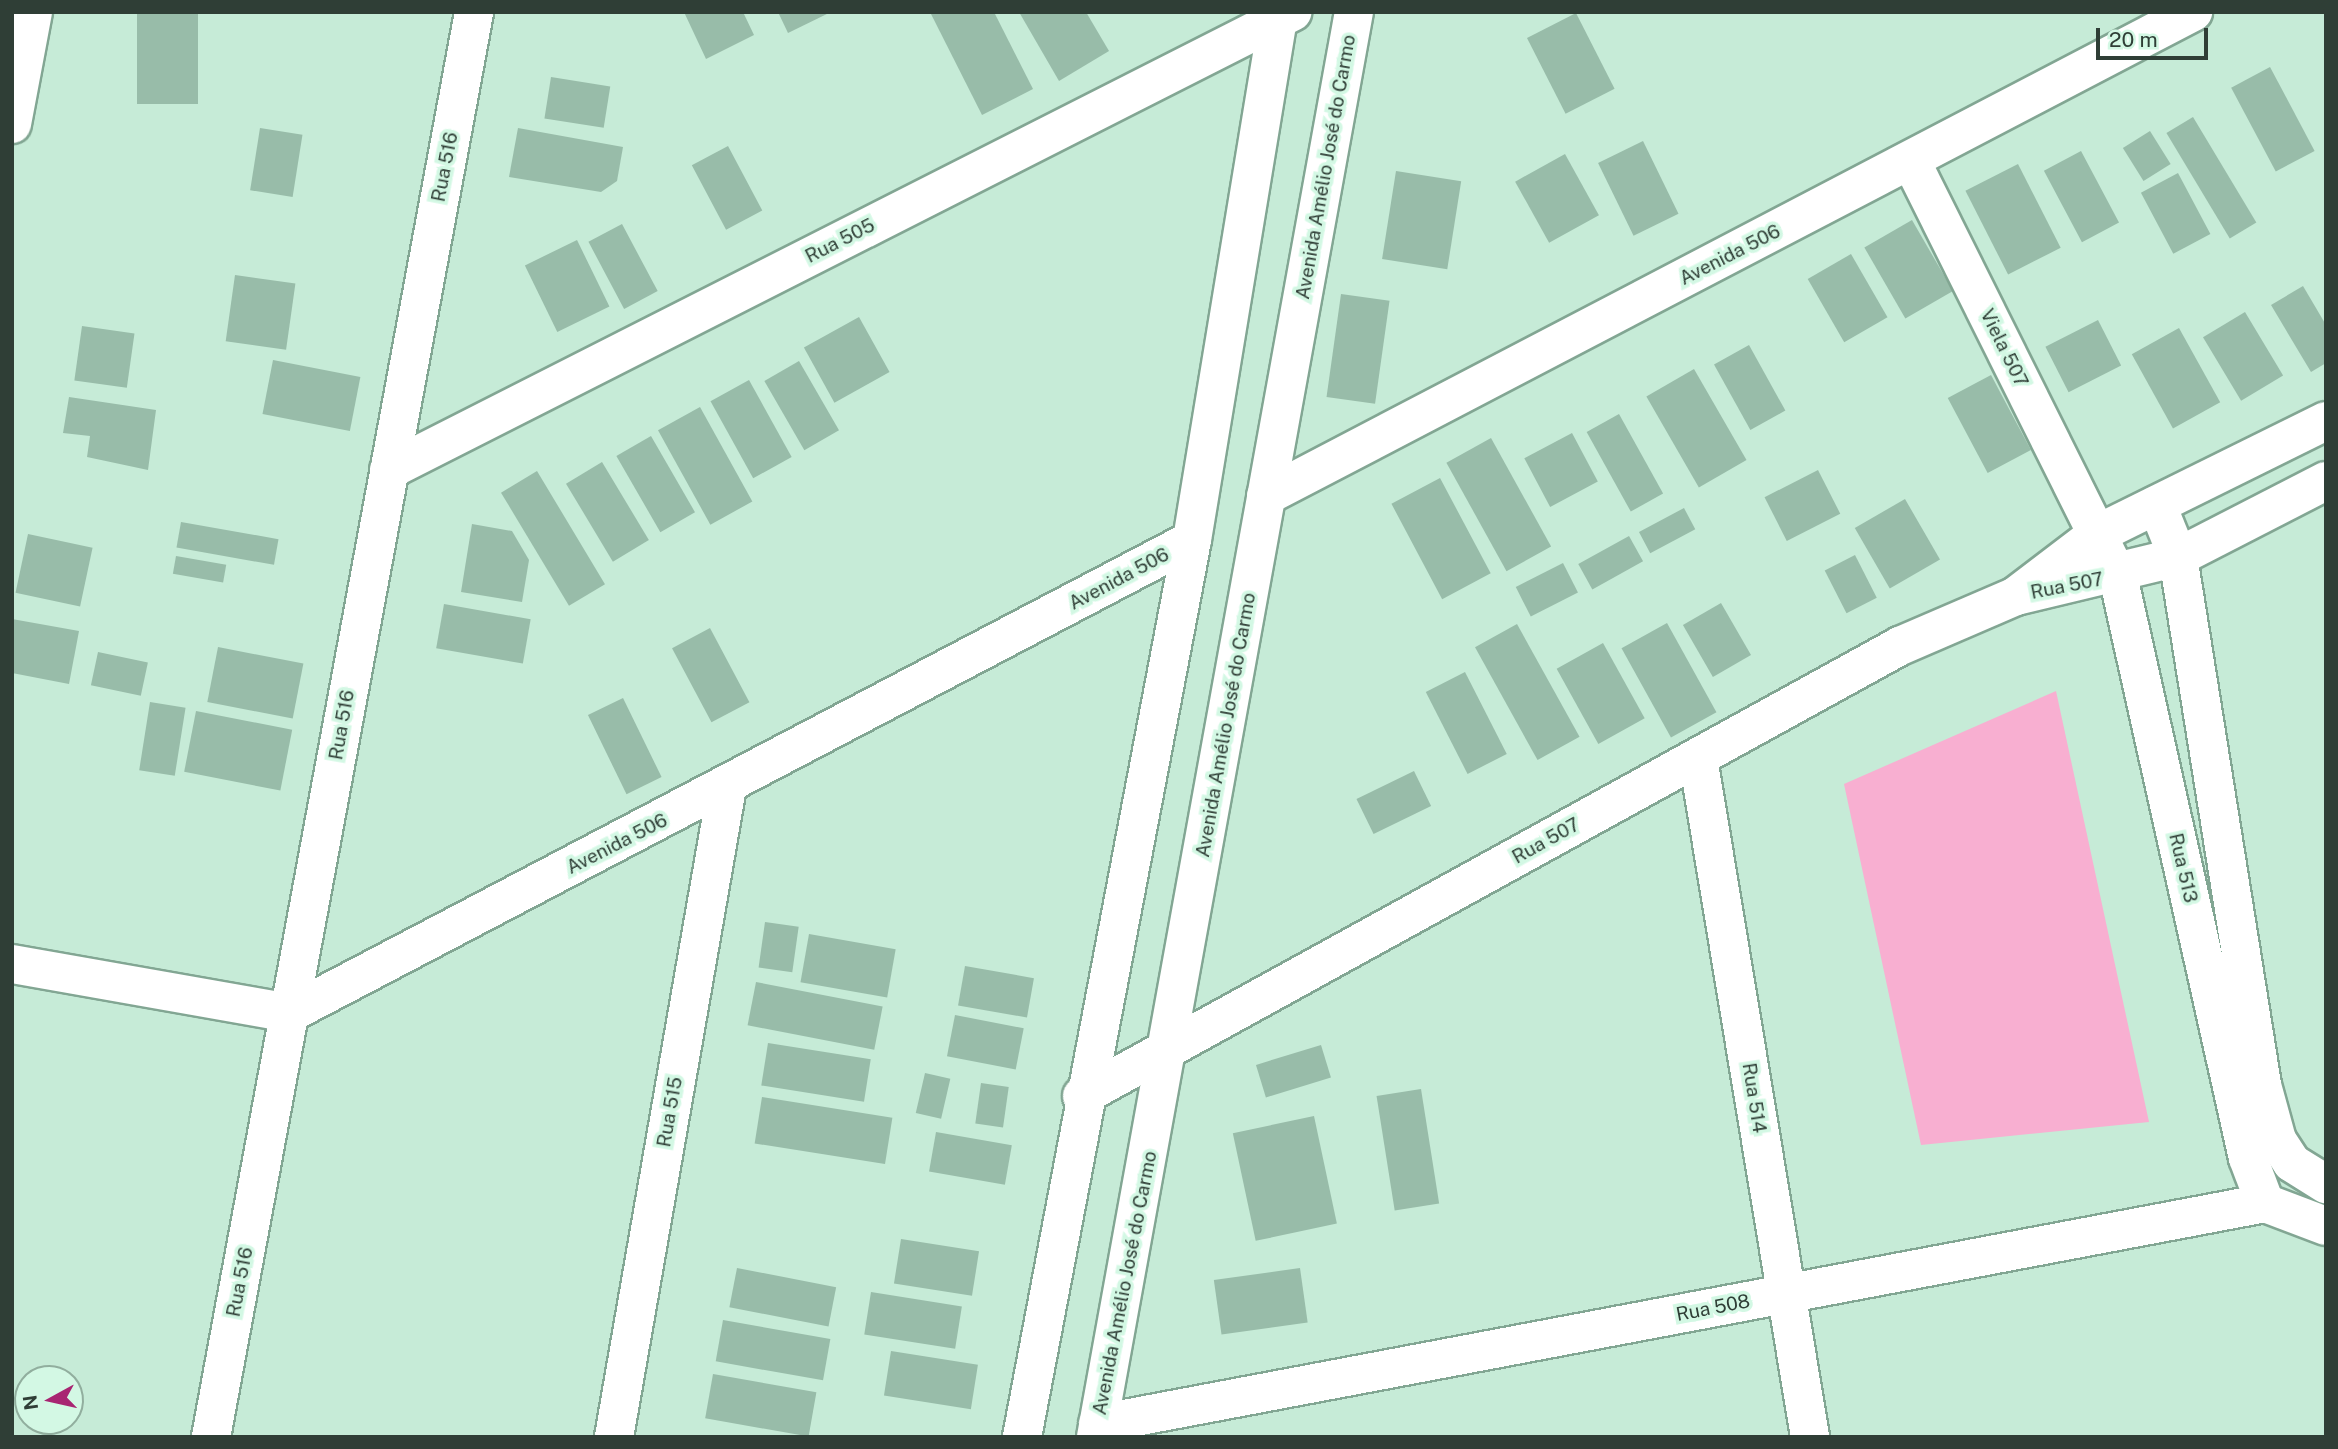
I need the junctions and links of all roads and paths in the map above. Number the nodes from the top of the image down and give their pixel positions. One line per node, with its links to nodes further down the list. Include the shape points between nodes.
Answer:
1 (33, 12): 7 (street)
2 (474, 12): 10 (street, Rua 516)
3 (1354, 12): 12 (street, Avenida Amélio José do Carmo)
4 (2193, 12): 6 (street, Avenida 506)
5 (1283, 15): 10 (street, Rua 505); 15 (street)
6 (2134, 26): 8 (street, Avenida 506)
7 (12, 124)
8 (1911, 161): 12 (street, Avenida 506); 14 (street, Viela 507)
9 (2326, 421): 13 (street, Rua 507)
10 (389, 470): 22 (street, Rua 516)
11 (2326, 481): 16 (street, Rua 507)
12 (1266, 496): 23 (street, Avenida Amélio José do Carmo)
13 (2157, 505): 14 (street, Rua 507); 16 (street)
14 (2097, 534): 17 (street, Rua 513); 18 (street, Rua 507)
15 (1192, 540): 20 (street, Avenida 506); 24 (street)
16 (2178, 557): 17 (street, Rua 507); 25 (street, via 2263,1085 2277,1140 2292,1163)
17 (2118, 576): 18 (street, Rua 507); 26 (street, Rua 513, via 2248,1158)
18 (2016, 596): 19 (street, Rua 507, via 1900,646)
19 (1698, 758): 23 (street, Rua 507); 28 (street, Rua 514)
20 (727, 787): 22 (street, Avenida 506); 31 (street, Rua 515)
21 (12, 964): 22 (street)
22 (290, 1013): 30 (street, Rua 516)
23 (1169, 1047): 24 (street, Rua 507); 29 (street, Avenida Amélio José do Carmo)
24 (1082, 1097): 32 (street)
25 (2326, 1184)
26 (2265, 1203): 27 (street); 28 (street, Rua 508)
27 (2326, 1226)
28 (1786, 1294): 29 (street, Rua 508); 33 (street, Rua 514)
29 (1097, 1431)
30 (211, 1437)
31 (614, 1437)
32 (1023, 1437)
33 (1810, 1437)

